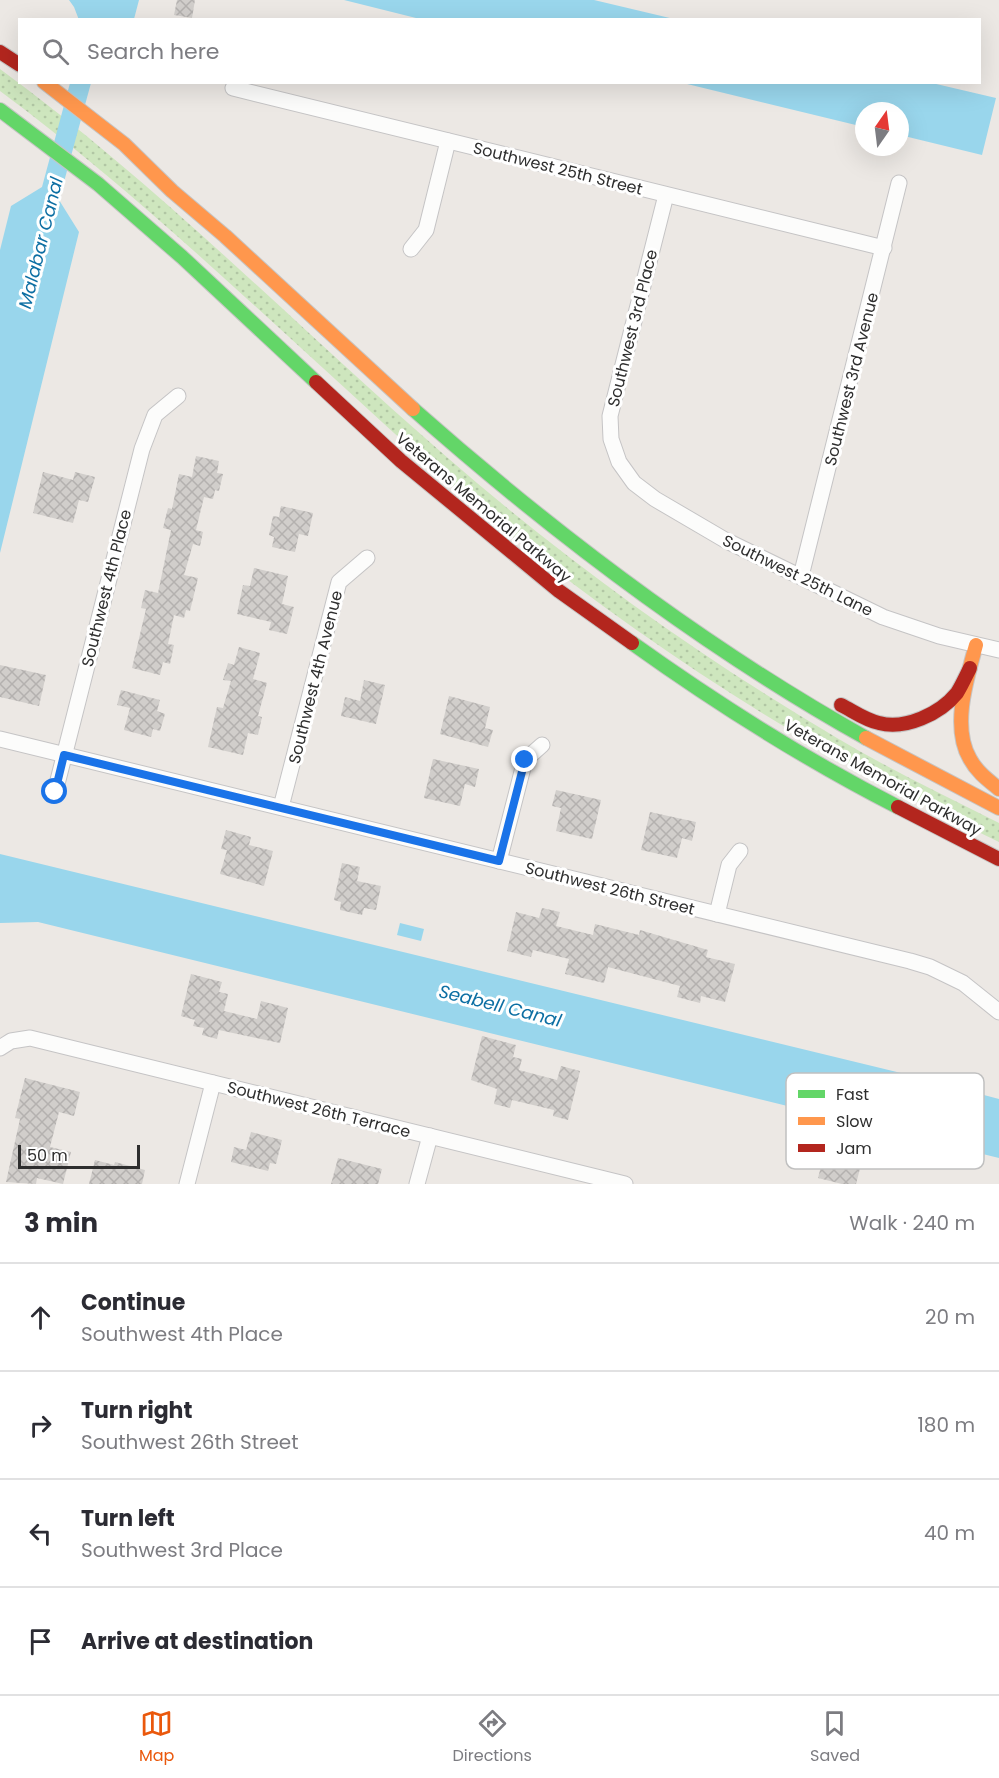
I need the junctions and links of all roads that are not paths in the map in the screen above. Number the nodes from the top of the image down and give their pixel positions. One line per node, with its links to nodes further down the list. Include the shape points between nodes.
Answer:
1 (0, 52): 2 (highway)
2 (18, 64)
3 (48, 85): 13 (highway, Veterans Memorial Parkway, via 124,144)
4 (233, 88): 6 (street, Southwest 25th Street)
5 (0, 110): 26 (highway, Veterans Memorial Parkway, via 98,184 401,461 559,591 684,680)
6 (448, 141): 8 (street, Southwest 25th Street); 10 (street, via 426,230)
7 (899, 183): 9 (street, Southwest 3rd Avenue)
8 (666, 195): 9 (street, Southwest 25th Street); 12 (street, Southwest 3rd Place, via 610,416 611,440)
9 (884, 248): 16 (street, Southwest 3rd Avenue)
10 (411, 249)
11 (178, 396): 23 (street, Southwest 4th Place, via 155,416 142,449)
12 (619, 462): 16 (street, Southwest 25th Lane, via 634,483 655,499 725,540)
13 (477, 465): 14 (highway); 28 (highway, Veterans Memorial Parkway, via 615,573 775,683 838,722)
14 (554, 508)
15 (367, 558): 27 (street, Southwest 4th Avenue, via 339,582)
16 (801, 576): 17 (street, Southwest 25th Lane, via 904,626)
17 (976, 645): 18 (street, Southwest 25th Lane); 19 (highway)
18 (999, 650)
19 (970, 668): 20 (highway, via 955,695 917,720 882,724); 24 (highway, via 960,721 965,752 981,775)
20 (831, 699)
21 (0, 739): 23 (street, Southwest 26th Street)
22 (542, 745): 32 (street, via 525,760)
23 (64, 755): 25 (street, Southwest 4th Place); 27 (street, Southwest 26th Street)
24 (999, 789)
25 (55, 792)
26 (888, 802): 29 (highway); 31 (highway, Veterans Memorial Parkway)
27 (281, 807): 32 (street, Southwest 26th Street)
28 (999, 808)
29 (896, 823)
30 (740, 850): 33 (street, via 729,865)
31 (999, 859)
32 (499, 861): 33 (street, Southwest 26th Street)
33 (717, 914): 34 (street, Southwest 26th Street, via 930,967 963,983)
34 (999, 1012)
35 (6, 1045): 36 (street, Southwest 26th Terrace, via 30,1038)
36 (213, 1083): 37 (street, Southwest 26th Terrace); 38 (street)
37 (430, 1136): 39 (street); 40 (street, Southwest 26th Terrace)
38 (187, 1184)
39 (417, 1184)
40 (626, 1184)

